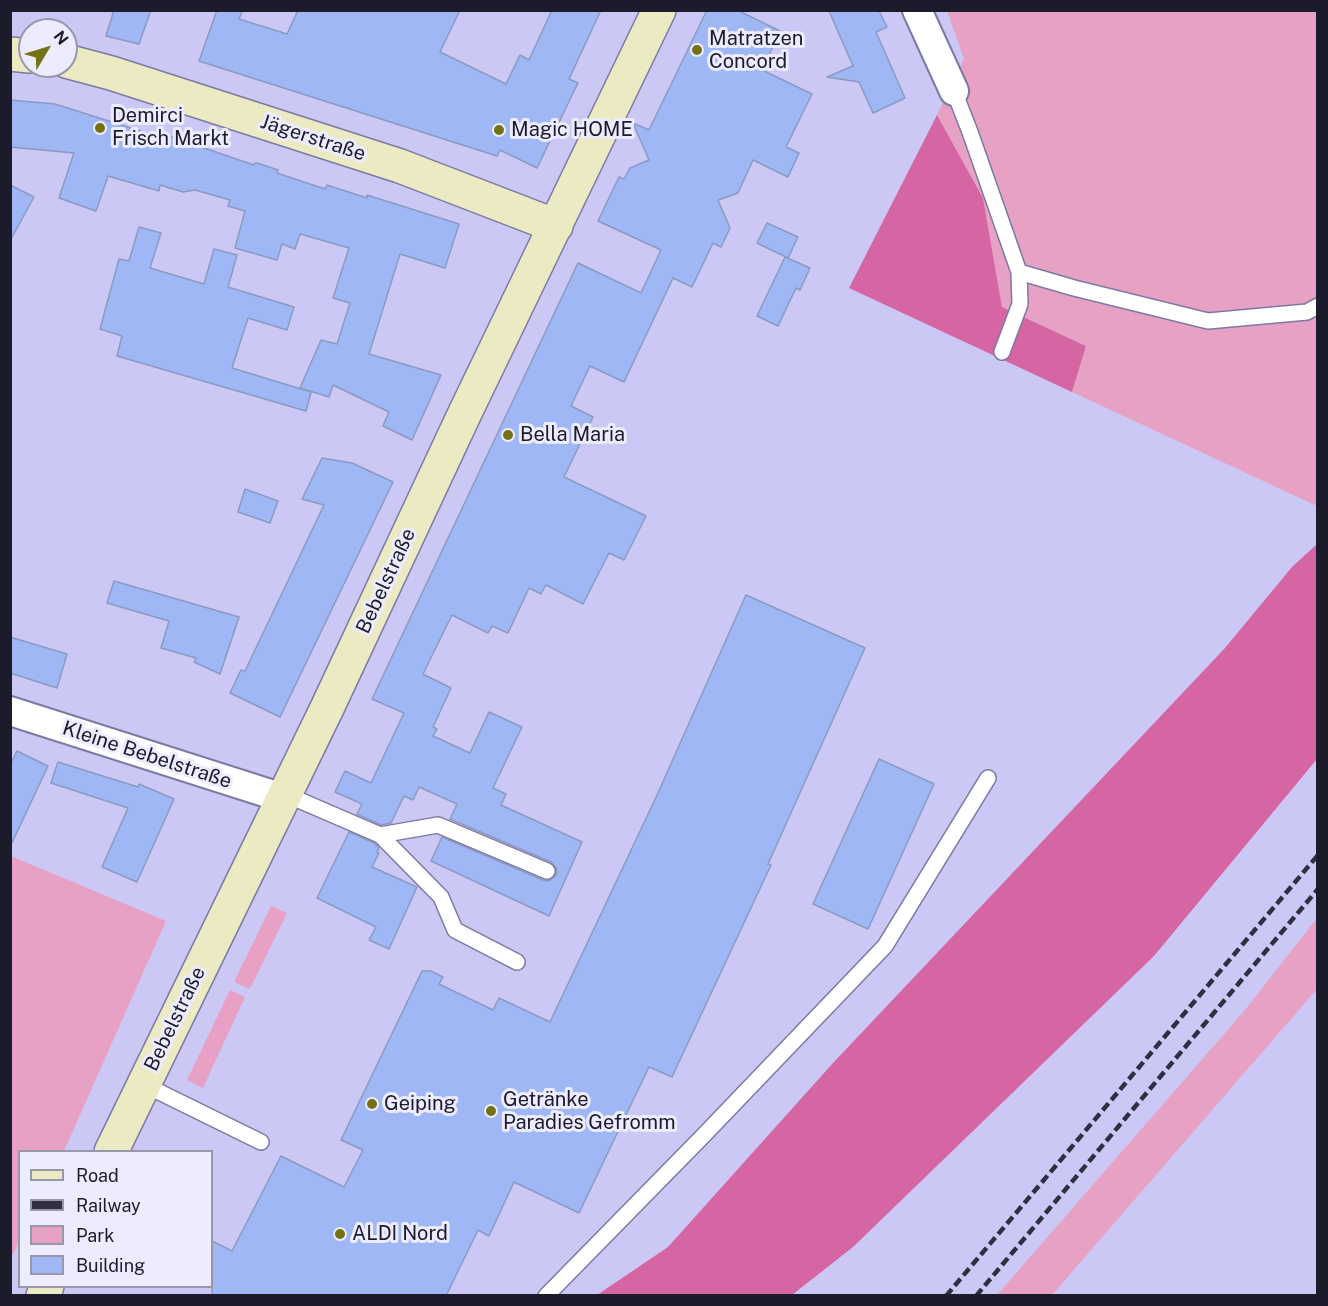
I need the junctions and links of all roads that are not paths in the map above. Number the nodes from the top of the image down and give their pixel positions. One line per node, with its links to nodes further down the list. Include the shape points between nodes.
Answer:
1 (659, 10): 5 (main road, Bebelstraße)
2 (917, 10): 4 (street)
3 (78, 64): 5 (main road, Jägerstraße, via 400,166)
4 (954, 91): 6 (lane)
5 (556, 226): 11 (main road, Bebelstraße)
6 (1019, 272): 7 (lane, via 1208,321 1307,312); 8 (lane, via 1020,304)
7 (1317, 306)
8 (1002, 352)
9 (10, 711): 11 (street, Kleine Bebelstraße)
10 (988, 778): 18 (lane, via 885,946)
11 (284, 796): 12 (lane); 15 (main road, Bebelstraße)
12 (380, 835): 13 (lane, via 438,825); 14 (lane, via 441,897 455,930)
13 (547, 871)
14 (517, 962)
15 (144, 1084): 16 (lane); 17 (main road, Bebelstraße)
16 (261, 1142)
17 (112, 1150)
18 (546, 1296)

